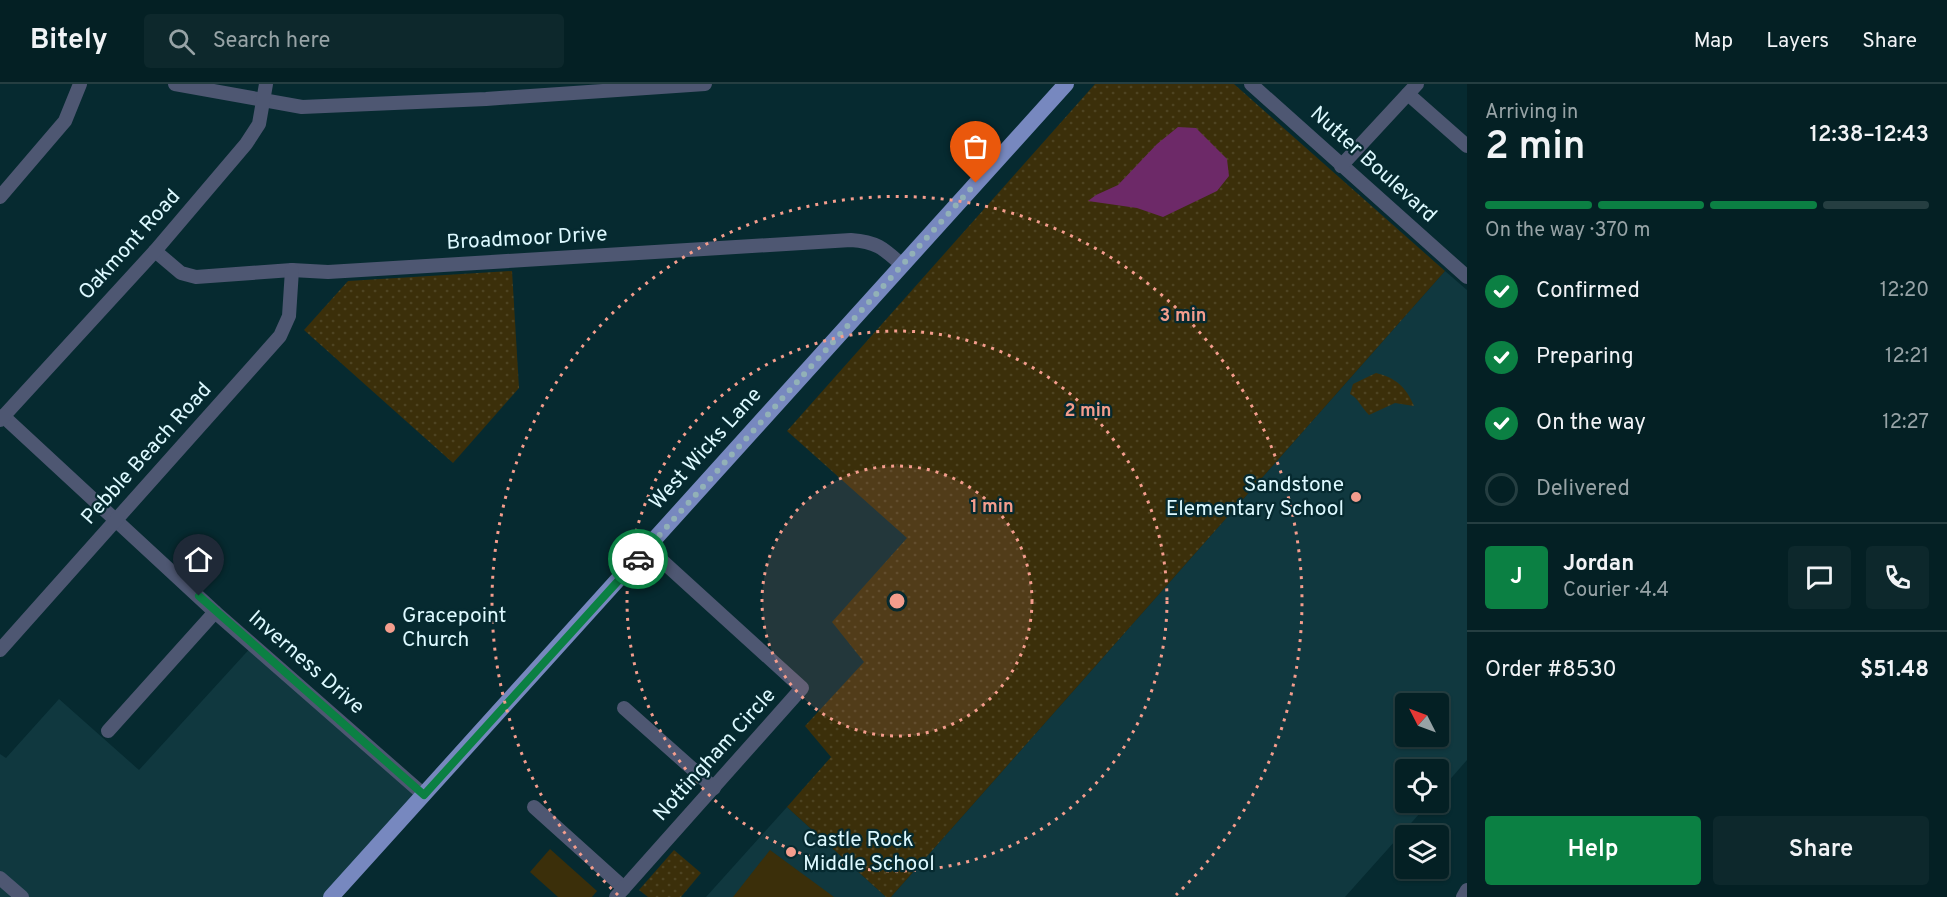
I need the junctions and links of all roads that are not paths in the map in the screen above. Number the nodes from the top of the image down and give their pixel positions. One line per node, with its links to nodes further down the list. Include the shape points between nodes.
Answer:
1 (80, 84): 13 (street, via 65,121)
2 (175, 84): 10 (street)
3 (266, 84): 10 (street, Oakmont Road)
4 (484, 84): 9 (street)
5 (705, 84): 9 (street)
6 (1066, 84): 15 (main road, West Wicks Lane)
7 (1251, 84): 12 (street, Nutter Boulevard)
8 (1412, 89): 11 (street); 12 (street)
9 (486, 99): 10 (street, via 302,106)
10 (262, 100): 14 (street, Oakmont Road, via 259,124 246,144)
11 (1467, 146)
12 (1341, 165): 17 (street, Nutter Boulevard)
13 (0, 197)
14 (155, 251): 16 (street, Broadmoor Drive, via 181,273 196,277); 18 (street, Oakmont Road)
15 (902, 265): 16 (street, Broadmoor Drive, via 878,245 851,240 340,271); 20 (main road, West Wicks Lane)
16 (292, 270): 19 (street, Pebble Beach Road, via 289,316 280,336)
17 (1467, 278)
18 (2, 418): 19 (street, Inverness Drive)
19 (117, 519): 21 (street, Inverness Drive); 22 (street, Pebble Beach Road)
20 (648, 548): 25 (street, Nottingham Circle, via 802,688); 26 (main road, West Wicks Lane)
21 (216, 612): 24 (street); 26 (street, Inverness Drive)
22 (0, 650)
23 (624, 708): 25 (street)
24 (108, 731)
25 (714, 788): 30 (street, Nottingham Circle)
26 (424, 795): 32 (main road, West Wicks Lane)
27 (534, 807): 30 (street)
28 (0, 878): 31 (street)
29 (1467, 890): 33 (street)
30 (620, 893)
31 (22, 897)
32 (331, 897)
33 (1463, 897)

